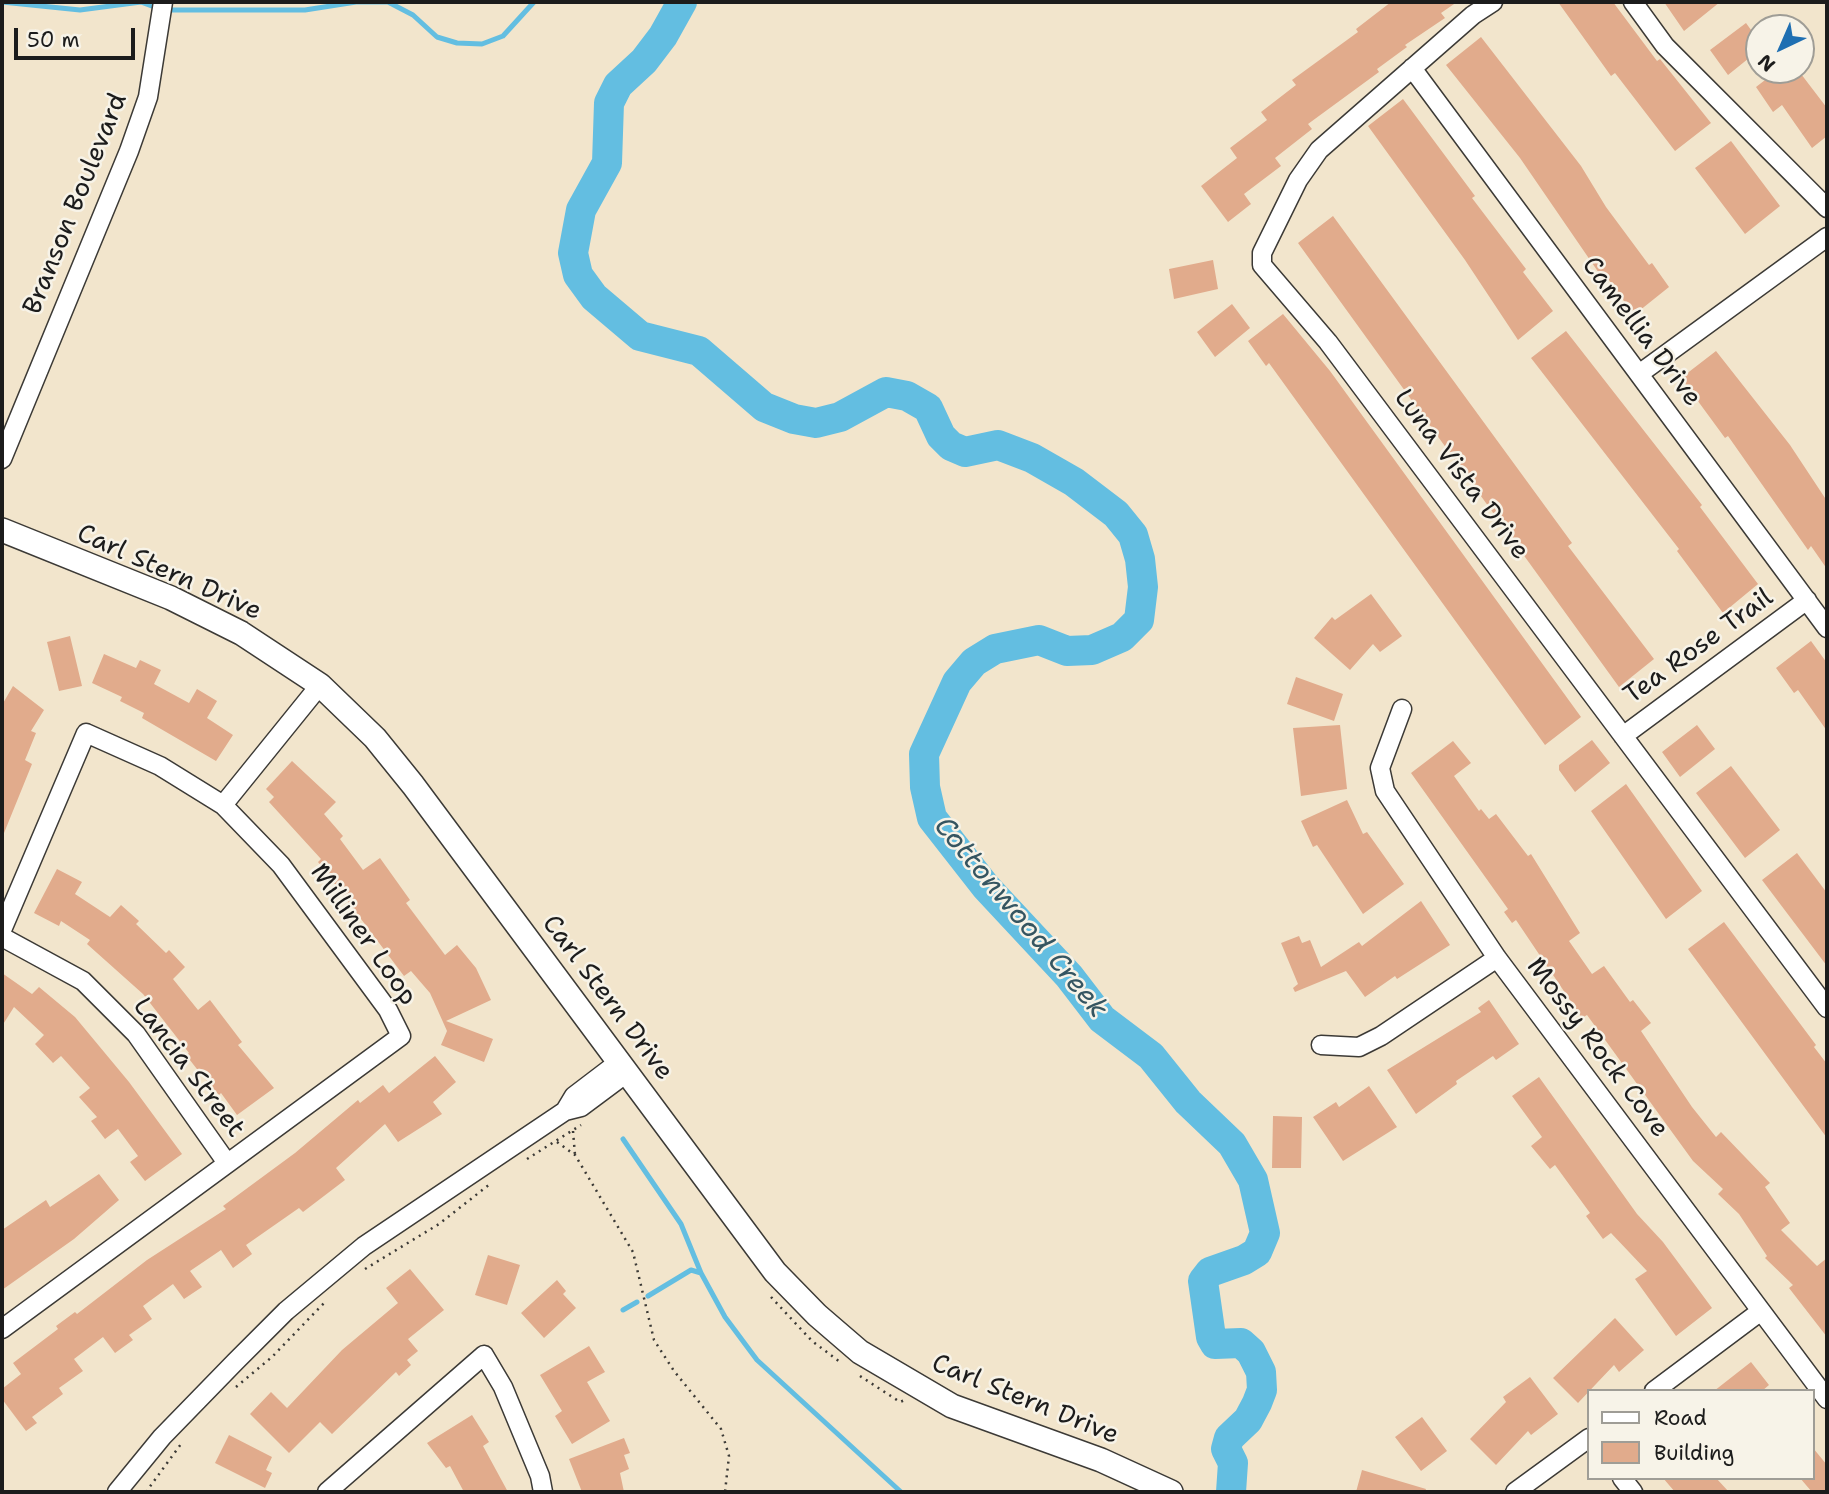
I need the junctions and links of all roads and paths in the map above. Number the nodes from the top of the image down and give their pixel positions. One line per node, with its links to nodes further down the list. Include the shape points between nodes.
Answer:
1 (163, 2): 8 (street, Branson Boulevard, via 148,97 129,151)
2 (1493, 2): 4 (street, Luna Vista Drive)
3 (1633, 2): 5 (street, via 1665,46)
4 (1412, 68): 7 (street, Camellia Drive); 14 (street, Luna Vista Drive, via 1319,150 1298,180 1262,253 1262,265 1328,342)
5 (1827, 208)
6 (1827, 237): 7 (street)
7 (1639, 374): 10 (street, Camellia Drive)
8 (2, 459)
9 (2, 530): 12 (street, Carl Stern Drive, via 182,604 241,633)
10 (1807, 600): 11 (street, Camellia Drive); 14 (street, Tea Rose Trail)
11 (1827, 628)
12 (320, 685): 15 (street); 21 (street, Carl Stern Drive, via 375,738)
13 (1402, 709): 18 (street, Mossy Rock Cove, via 1380,768 1385,791)
14 (1623, 736): 19 (street, Luna Vista Drive)
15 (223, 806): 16 (street, Milliner Loop, via 160,765 86,733); 27 (street, Milliner Loop, via 281,865 388,1010 401,1036)
16 (2, 930)
17 (2, 937): 27 (street, Lancia Street, via 83,981 136,1034)
18 (1497, 958): 20 (street, via 1359,1047); 32 (street, Mossy Rock Cove)
19 (1827, 1009)
20 (1321, 1045)
21 (624, 1067): 42 (street, via 582,1107 565,1111 364,1246 296,1303 162,1437); 47 (street, Carl Stern Drive, via 775,1272 860,1352 952,1406 1101,1460)
22 (582, 1124): 23 (path)
23 (573, 1131): 24 (path); 25 (path)
24 (556, 1142): 25 (path); 26 (path)
25 (575, 1155): 46 (path, via 634,1252 654,1340 721,1429 729,1456)
26 (524, 1160)
27 (228, 1163): 33 (street, Milliner Loop)
28 (492, 1181): 29 (path, via 439,1224)
29 (362, 1270)
30 (767, 1292): 34 (path, via 813,1341)
31 (327, 1300): 37 (path)
32 (1762, 1311): 36 (street); 39 (street, Mossy Rock Cove)
33 (2, 1329)
34 (848, 1368)
35 (858, 1375): 38 (path, via 900,1402)
36 (1657, 1389)
37 (233, 1390)
38 (906, 1399)
39 (1827, 1399)
40 (1588, 1439): 48 (street)
41 (182, 1442): 43 (path)
42 (117, 1492)
43 (146, 1492)
44 (327, 1492): 45 (street, via 484,1355 503,1387 540,1476)
45 (542, 1492)
46 (725, 1492)
47 (1171, 1492)
48 (1515, 1492)

